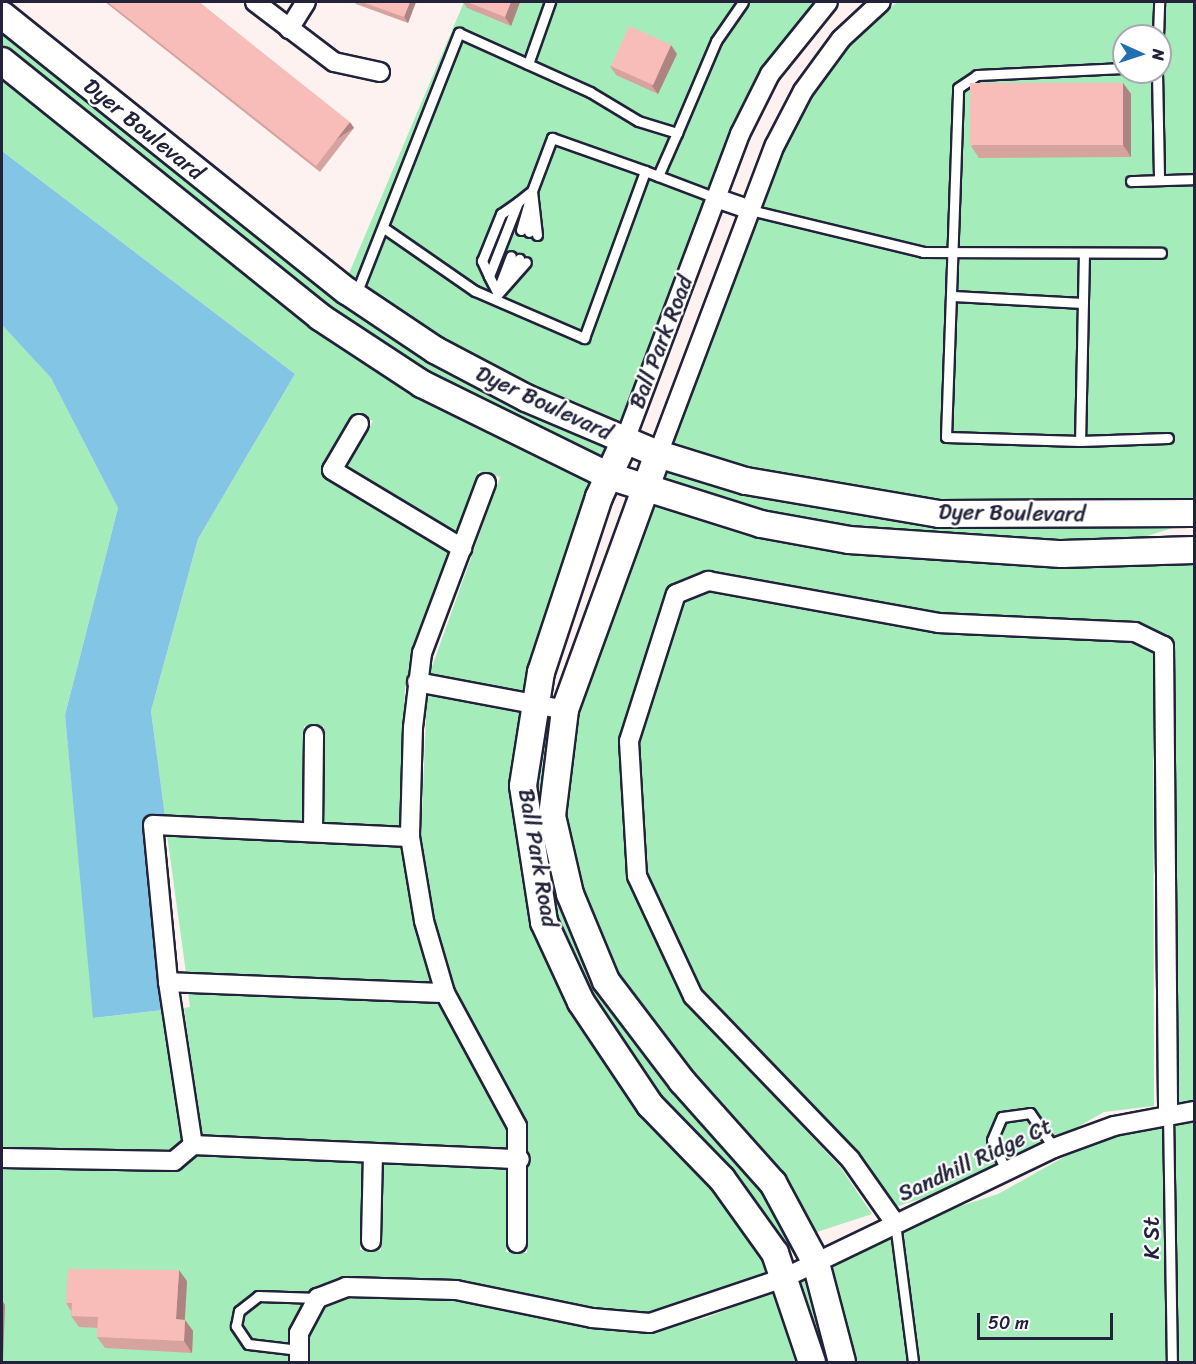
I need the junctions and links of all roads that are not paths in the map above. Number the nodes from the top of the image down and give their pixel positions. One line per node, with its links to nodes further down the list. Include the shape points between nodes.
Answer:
1 (255, 2): 10 (street)
2 (306, 2): 10 (street)
3 (550, 2): 12 (lane)
4 (743, 2): 16 (lane, via 717,41)
5 (828, 2): 23 (street, Ball Park Road, via 770,74)
6 (880, 2): 24 (street, Ball Park Road, via 841,39 803,91)
7 (1159, 2): 9 (lane)
8 (2, 15): 29 (main road, Dyer Boulevard)
9 (1158, 24)
10 (289, 29): 14 (street, via 334,62)
11 (2, 62): 38 (main road, Dyer Boulevard, via 320,317 422,384)
12 (528, 64): 16 (lane, via 638,121); 25 (lane, via 459,33)
13 (1112, 69): 26 (lane, via 977,75 958,88)
14 (380, 72)
15 (1157, 84): 20 (lane)
16 (677, 132): 18 (lane)
17 (645, 171): 18 (lane); 22 (lane, via 552,138); 30 (lane, via 584,338)
18 (658, 176): 23 (lane)
19 (1194, 179): 20 (lane)
20 (1159, 180): 21 (lane)
21 (1131, 181)
22 (532, 191): 22 (lane, via 529,232); 30 (lane, via 518,202 489,276)
23 (716, 198): 24 (street); 35 (street, Ball Park Road)
24 (750, 210): 26 (lane, via 923,252); 37 (street, Ball Park Road)
25 (384, 228): 29 (lane); 30 (lane)
26 (956, 252): 27 (lane); 31 (lane)
27 (1084, 253): 28 (lane); 32 (lane)
28 (1161, 253)
29 (355, 296): 35 (main road, Dyer Boulevard, via 435,350 525,398)
30 (496, 296): 30 (lane, via 519,259)
31 (953, 296): 32 (lane); 36 (lane, via 946,437)
32 (1083, 303): 36 (lane)
33 (360, 424): 43 (street, via 332,470)
34 (1168, 438): 36 (lane)
35 (625, 440): 37 (main road, Dyer Boulevard); 38 (main road, Ball Park Road)
36 (1080, 441)
37 (658, 454): 40 (main road, Ball Park Road); 41 (main road, Dyer Boulevard, via 746,481 939,514)
38 (609, 476): 40 (main road, Dyer Boulevard); 47 (main road, Ball Park Road, via 541,672)
39 (486, 483): 43 (street)
40 (643, 487): 45 (main road, Dyer Boulevard, via 761,524 849,540 950,550); 48 (main road, Ball Park Road)
41 (1194, 513)
42 (1194, 535): 45 (main road)
43 (462, 548): 46 (street)
44 (1194, 550): 45 (main road, Dyer Boulevard)
45 (1130, 552)
46 (417, 682): 47 (street); 51 (street)
47 (536, 705): 48 (street); 66 (main road, Ball Park Road, via 523,786 544,922 582,1002 644,1096 722,1179 775,1253)
48 (565, 710): 65 (main road, Ball Park Road, via 552,816 570,894 606,981 682,1081 773,1183)
49 (314, 735): 50 (street)
50 (313, 832): 51 (street); 52 (street, via 153,825)
51 (410, 837): 53 (street, via 424,921)
52 (168, 982): 53 (street); 56 (street)
53 (445, 993): 60 (street, via 517,1126)
54 (1194, 1111): 55 (street, Sandhill Ridge Ct)
55 (1168, 1113): 57 (street, Sandhill Ridge Ct); 62 (street, via 1164,646 1135,632 938,623 708,581 676,594 629,741 637,876 693,996 850,1159); 72 (lane, K St)
56 (193, 1145): 58 (street); 59 (street, via 174,1161)
57 (1054, 1148): 61 (street, Sandhill Ridge Ct); 61 (lane, via 1030,1113 1002,1117 992,1140)
58 (373, 1153): 60 (street); 63 (street)
59 (2, 1158)
60 (520, 1159): 64 (street)
61 (1006, 1171): 62 (street, Sandhill Ridge Ct)
62 (895, 1223): 65 (street, Sandhill Ridge Ct); 71 (lane)
63 (371, 1241)
64 (517, 1243)
65 (816, 1263): 66 (street, Sandhill Ridge Ct); 70 (main road, Ball Park Road)
66 (784, 1278): 67 (street, Sandhill Ridge Ct, via 650,1323 592,1318 456,1290 346,1287); 69 (main road, Ball Park Road)
67 (318, 1299): 68 (street, via 298,1333); 68 (lane, via 258,1296 239,1311 236,1326 248,1344)
68 (299, 1356)
69 (812, 1362)
70 (842, 1362)
71 (914, 1362)
72 (1172, 1362)

